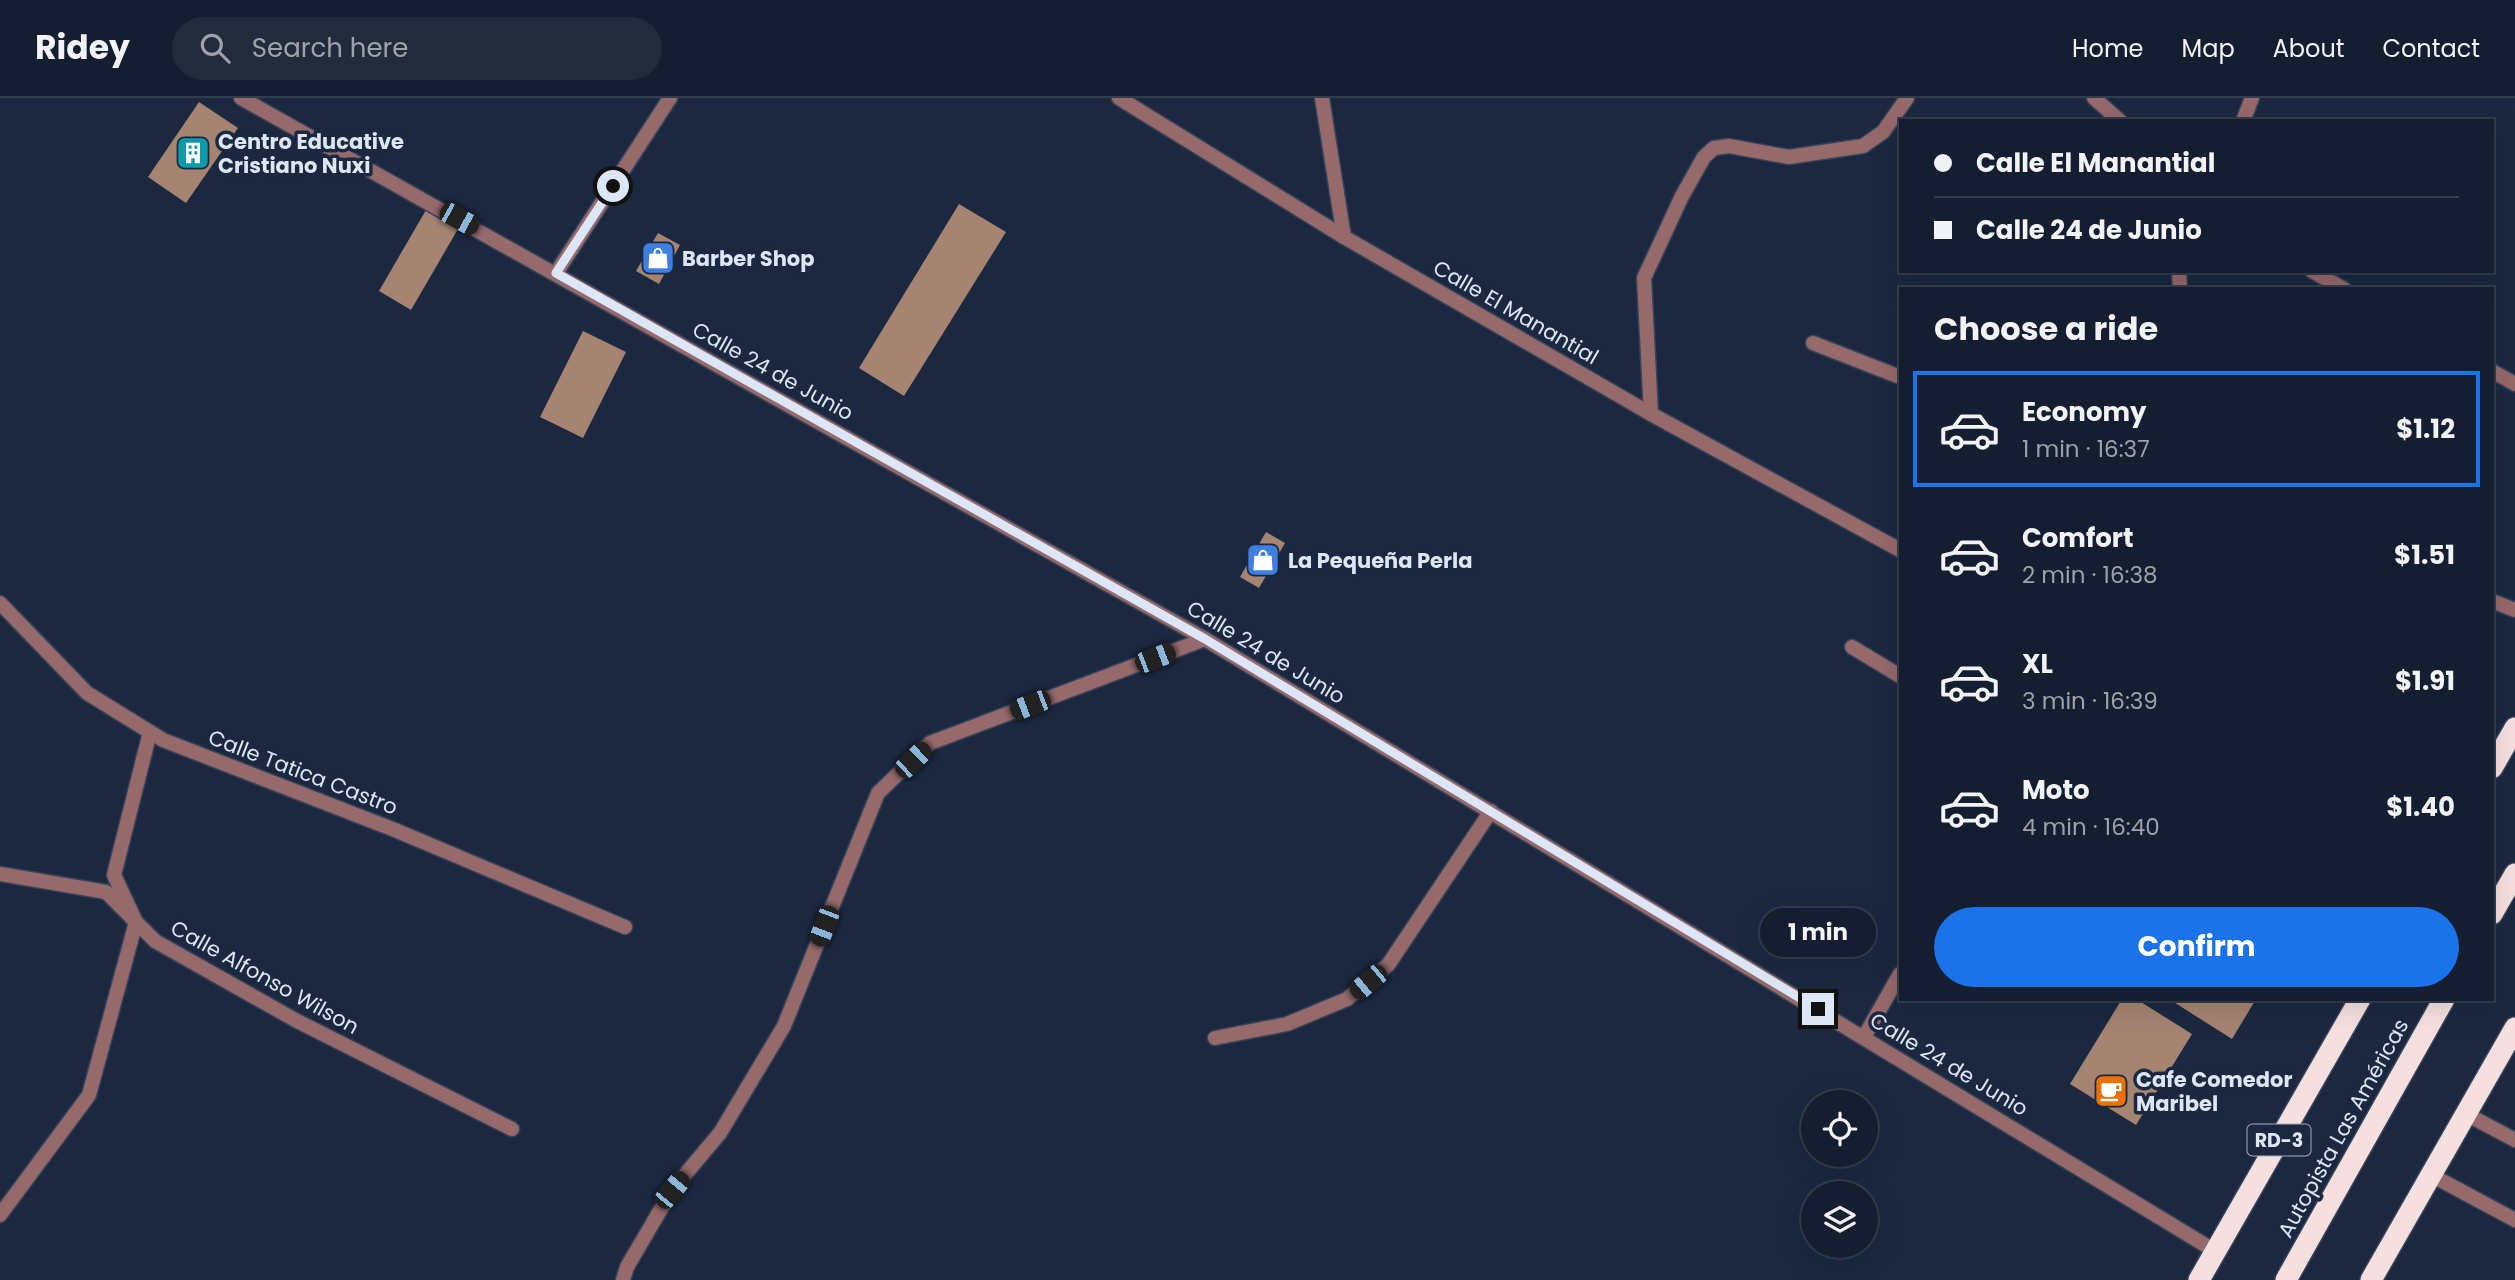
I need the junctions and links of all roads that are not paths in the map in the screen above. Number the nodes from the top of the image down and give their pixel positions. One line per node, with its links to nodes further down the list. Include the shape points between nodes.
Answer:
1 (241, 98): 11 (street, Calle 24 de Junio)
2 (670, 98): 11 (street)
3 (1119, 98): 10 (street, Calle El Manantial)
4 (1322, 98): 10 (street)
5 (1907, 98): 18 (street, via 1883,132 1863,146 1789,157 1729,146 1714,148 1704,157 1644,278)
6 (2094, 98): 8 (street)
7 (2252, 98): 9 (street)
8 (2118, 119)
9 (2244, 119)
10 (1344, 237): 18 (street, Calle El Manantial)
11 (556, 273): 23 (street, Calle 24 de Junio)
12 (2316, 273): 13 (street)
13 (2340, 287)
14 (1813, 343): 16 (street)
15 (2494, 373): 17 (street)
16 (1899, 377)
17 (2515, 384)
18 (1651, 414): 19 (street, Calle El Manantial)
19 (1899, 549)
20 (2494, 602): 22 (street)
21 (0, 603): 27 (street, Calle Tatica Castro, via 87,693)
22 (2515, 610)
23 (1205, 639): 29 (street, Calle 24 de Junio); 48 (street, via 930,743 878,793 784,1026 720,1133 672,1190)
24 (1852, 647): 25 (street)
25 (1899, 675)
26 (2515, 728): 28 (highway)
27 (150, 732): 33 (street, via 114,875); 34 (street, Calle Tatica Castro)
28 (2494, 765)
29 (1491, 811): 39 (street, Calle 24 de Junio); 40 (street, via 1388,965 1348,999 1287,1024)
30 (0, 874): 33 (street, Calle Alfonso Wilson, via 106,892)
31 (2515, 874): 32 (highway)
32 (2494, 911)
33 (136, 922): 42 (street, Calle Alfonso Wilson, via 155,941 297,1021); 45 (street, via 89,1095)
34 (625, 927)
35 (1899, 976): 39 (street)
36 (2359, 1001): 47 (highway, RD-3)
37 (2443, 1001): 50 (highway, Autopista Las Américas)
38 (2515, 1028): 41 (highway)
39 (1864, 1037): 47 (street, Calle 24 de Junio)
40 (1215, 1038)
41 (2468, 1115): 43 (street); 44 (highway)
42 (512, 1129)
43 (2515, 1140)
44 (2433, 1175): 46 (street); 51 (highway)
45 (0, 1215)
46 (2515, 1220)
47 (2215, 1251): 49 (highway, RD-3)
48 (624, 1280)
49 (2199, 1280)
50 (2286, 1280)
51 (2371, 1280)

